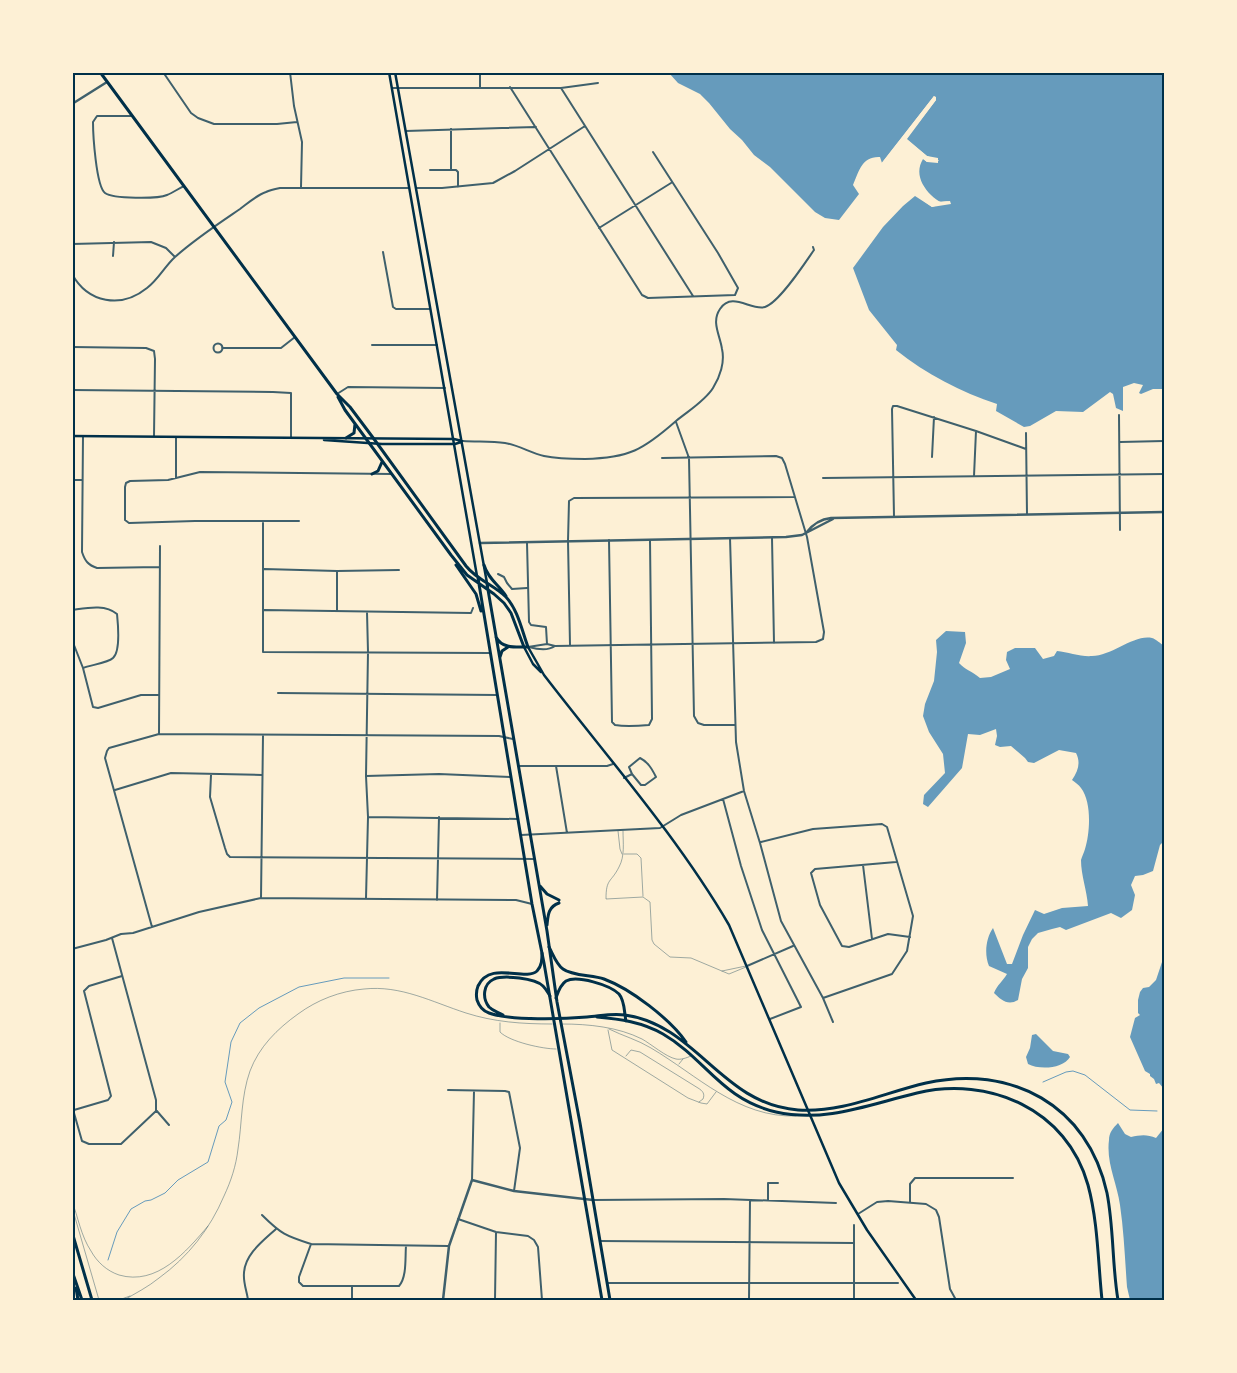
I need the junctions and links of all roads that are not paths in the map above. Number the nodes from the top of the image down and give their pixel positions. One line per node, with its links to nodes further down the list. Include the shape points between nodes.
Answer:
1 (100, 72): 7 (main road)
2 (163, 72): 16 (street, via 191,113 204,121 219,124)
3 (290, 72): 16 (street)
4 (389, 72): 10 (main road)
5 (395, 72): 11 (main road)
6 (480, 72): 12 (street)
7 (107, 82): 14 (street); 15 (main road)
8 (598, 83): 13 (street)
9 (510, 87): 12 (street); 13 (street); 18 (street)
10 (392, 88): 11 (street); 29 (main road)
11 (398, 88): 12 (street); 20 (main road)
12 (480, 88)
13 (561, 88): 17 (street)
14 (72, 104)
15 (132, 116): 26 (main road); 26 (street, via 98,116 93,122 101,187 105,193 120,197 165,196)
16 (297, 122): 27 (street, via 302,142)
17 (585, 126): 21 (street); 31 (street)
18 (536, 127): 19 (street); 21 (street)
19 (451, 129): 20 (street); 23 (street)
20 (406, 131): 30 (main road)
21 (550, 149): 28 (street, via 500,180 486,185); 33 (street)
22 (653, 152): 25 (street)
23 (452, 169): 24 (street); 28 (street, via 458,172)
24 (430, 170)
25 (672, 183): 31 (street); 41 (street, via 738,288 733,295)
26 (184, 186): 32 (main road)
27 (301, 187): 29 (street); 32 (street, via 264,192)
28 (458, 187): 30 (street)
29 (408, 188): 42 (main road)
30 (417, 188): 68 (main road)
31 (636, 206): 33 (street); 41 (street)
32 (214, 227): 39 (street); 43 (main road)
33 (599, 228): 41 (street, via 642,295)
34 (114, 242): 35 (street); 38 (street); 39 (street, via 151,242 166,248)
35 (72, 244)
36 (812, 247): 54 (street, via 814,250 779,296 767,306 762,308 730,302 720,308 715,322 723,362 719,376 712,390)
37 (383, 252): 42 (street, via 393,307)
38 (113, 256)
39 (175, 257): 40 (street, via 148,288 126,299 106,300 91,295)
40 (72, 274)
41 (693, 296)
42 (430, 309): 45 (main road)
43 (295, 337): 47 (street, via 281,348); 51 (main road)
44 (372, 345): 45 (street)
45 (437, 346): 48 (main road)
46 (72, 347): 50 (street, via 146,348 154,351)
47 (222, 348)
48 (445, 388): 51 (street, via 348,387); 67 (main road)
49 (72, 390): 50 (street)
50 (154, 391): 60 (street); 62 (street, via 290,393)
51 (337, 394): 55 (main road); 66 (main road)
52 (1119, 415): 70 (street)
53 (934, 417): 56 (street); 75 (street); 84 (street, via 893,406)
54 (676, 422): 68 (street, via 641,449 611,458 563,459 542,456 506,443); 77 (street)
55 (355, 423): 63 (main road, via 354,433); 65 (main road)
56 (976, 430): 74 (street); 85 (street)
57 (1026, 433): 74 (street)
58 (72, 436): 59 (main road)
59 (83, 436): 60 (main road); 89 (street)
60 (154, 436): 61 (main road)
61 (176, 437): 62 (main road); 86 (street)
62 (290, 438): 64 (main road)
63 (346, 438): 64 (main road); 65 (main road)
64 (314, 439): 71 (main road)
65 (366, 439): 66 (main road); 71 (main road)
66 (374, 439): 67 (main road); 72 (main road)
67 (454, 439): 68 (main road); 73 (main road)
68 (462, 441): 73 (main road); 109 (main road)
69 (1164, 441): 70 (street)
70 (1120, 442): 81 (street)
71 (369, 443): 72 (main road); 78 (main road)
72 (378, 444): 73 (main road); 99 (main road)
73 (455, 444): 118 (main road)
74 (1026, 449): 83 (street)
75 (932, 457)
76 (662, 458): 77 (street)
77 (689, 458): 90 (street, via 780,456); 91 (street)
78 (382, 461): 79 (main road, via 378,471); 80 (main road)
79 (372, 474): 80 (street); 86 (street, via 200,472)
80 (392, 474): 101 (main road)
81 (1120, 474): 82 (street); 83 (street); 92 (street)
82 (1164, 474)
83 (1028, 475): 85 (street); 94 (street)
84 (893, 476): 85 (street); 87 (street); 95 (street)
85 (974, 476)
86 (176, 478): 97 (street, via 126,483 125,520 134,524)
87 (823, 478)
88 (72, 480): 89 (street)
89 (82, 480): 113 (street, via 84,559 97,568)
90 (794, 497): 91 (street); 100 (street)
91 (690, 498): 102 (street); 108 (street, via 574,498 569,501)
92 (1120, 512): 93 (street); 94 (street); 98 (street)
93 (1164, 512)
94 (1027, 514): 95 (street)
95 (894, 516): 100 (street, via 835,518)
96 (299, 521): 97 (street)
97 (263, 522): 114 (street)
98 (1120, 530)
99 (441, 532): 101 (main road); 118 (main road)
100 (806, 533): 104 (street); 133 (street, via 823,639)
101 (436, 536): 111 (main road)
102 (689, 538): 103 (street); 106 (street); 135 (street)
103 (730, 538): 104 (street); 132 (street)
104 (772, 538): 133 (street)
105 (609, 540): 106 (street); 108 (street); 136 (street)
106 (650, 540): 137 (street)
107 (527, 541): 108 (street); 109 (street); 121 (street)
108 (568, 541): 140 (street)
109 (480, 542): 112 (main road)
110 (160, 546): 113 (street)
111 (451, 555): 120 (main road); 129 (main road, via 477,597)
112 (484, 565): 119 (main road); 123 (main road, via 488,576)
113 (159, 567): 148 (street)
114 (264, 569): 115 (street); 126 (street)
115 (337, 570): 116 (street); 127 (street)
116 (399, 570)
117 (498, 574): 121 (street, via 512,589)
118 (478, 578): 119 (main road); 120 (main road)
119 (487, 583): 122 (main road); 123 (main road)
120 (479, 584): 122 (main road); 129 (main road)
121 (528, 588): 134 (street, via 529,620 531,625 546,627)
122 (488, 589): 130 (main road); 141 (main road, via 509,609)
123 (508, 599): 141 (main road)
124 (473, 608): 128 (street, via 471,613)
125 (72, 610): 145 (street, via 105,608 117,614 118,650 114,657 108,662)
126 (264, 610): 127 (street); 142 (street, via 263,652)
127 (337, 611): 128 (street)
128 (367, 612): 142 (street)
129 (485, 625): 143 (main road)
130 (496, 637): 138 (main road); 144 (main road)
131 (72, 640): 145 (street)
132 (734, 643): 133 (street); 135 (street); 150 (street)
133 (774, 643)
134 (547, 644): 139 (street); 141 (street)
135 (692, 644): 137 (street); 150 (street, via 694,716 704,725)
136 (610, 645): 137 (street); 137 (street, via 612,722 615,725 640,726 652,722); 140 (street)
137 (650, 645)
138 (508, 646): 141 (main road); 144 (main road, via 502,650)
139 (555, 646): 140 (street); 141 (street)
140 (570, 646)
141 (526, 647): 156 (main road, via 533,664)
142 (368, 652): 143 (street); 147 (street)
143 (490, 653): 149 (main road)
144 (500, 659): 155 (main road)
145 (82, 668): 148 (street, via 93,708 141,695)
146 (278, 693): 147 (street)
147 (368, 693): 149 (street); 153 (street)
148 (158, 695): 151 (street)
149 (497, 695): 154 (main road)
150 (735, 724): 166 (street)
151 (159, 734): 152 (street); 165 (street, via 109,748 105,758)
152 (263, 734): 153 (street); 161 (street)
153 (367, 735): 154 (street); 162 (street)
154 (504, 737): 155 (street); 163 (main road)
155 (514, 739): 157 (main road)
156 (613, 764): 158 (street); 164 (main road)
157 (518, 766): 158 (street); 176 (main road)
158 (556, 766): 174 (street)
159 (632, 774): 159 (street, via 645,785 656,777 645,760 640,758 629,767); 164 (street)
160 (211, 776): 161 (street); 165 (street, via 171,773); 179 (street, via 210,797 227,854 230,857)
161 (262, 776): 179 (street)
162 (366, 776): 163 (street, via 439,774); 168 (street)
163 (511, 777): 170 (main road)
164 (624, 778): 171 (main road)
165 (115, 790): 192 (street)
166 (744, 791): 167 (street); 177 (street)
167 (723, 799): 171 (street, via 681,815); 201 (street, via 756,913)
168 (368, 817): 169 (street); 180 (street)
169 (439, 817): 170 (street); 181 (street)
170 (518, 819): 175 (main road)
171 (663, 827): 173 (street); 202 (main road, via 730,925)
172 (618, 831): 173 (street); 174 (street); 178 (lane)
173 (622, 831): 178 (lane)
174 (567, 833): 176 (street)
175 (521, 835): 176 (street); 183 (main road)
176 (530, 835): 182 (main road)
177 (760, 843): 184 (street, via 813,828 882,824 887,827); 197 (street, via 782,921)
178 (622, 854): 187 (lane, via 640,856); 187 (lane, via 619,868 607,885 606,900)
179 (262, 857): 180 (street); 188 (street)
180 (367, 858): 181 (street); 189 (street)
181 (439, 858): 183 (street); 190 (street)
182 (534, 859): 183 (street); 186 (main road)
183 (525, 860): 191 (main road)
184 (897, 862): 185 (street); 194 (street, via 913,916)
185 (863, 865): 196 (street); 196 (street, via 815,868 811,873 820,905 842,946 849,947)
186 (538, 882): 193 (main road); 193 (main road, via 547,894 559,901 549,910)
187 (643, 897): 203 (lane, via 650,902 654,944 670,956 691,958)
188 (261, 898): 189 (street); 192 (street)
189 (366, 898): 190 (street)
190 (438, 900): 191 (street, via 516,900)
191 (532, 904): 200 (main road)
192 (152, 927): 195 (street)
193 (547, 931): 198 (main road)
194 (910, 937): 196 (street, via 888,934); 206 (street, via 907,951 892,974)
195 (112, 938): 199 (street); 204 (street)
196 (872, 938)
197 (794, 946): 201 (street); 206 (street)
198 (549, 947): 207 (main road); 216 (main road, via 564,970 620,986 657,1013)
199 (72, 949)
200 (542, 953): 205 (main road); 209 (main road, via 540,967 534,973 495,974 479,984 476,994 480,1006 487,1012)
201 (774, 954): 202 (street); 211 (street, via 801,1007)
202 (747, 966): 203 (lane); 203 (lane, via 732,974); 211 (main road)
203 (720, 971)
204 (122, 976): 229 (street, via 89,986 84,991 112,1096); 230 (street)
205 (550, 996): 209 (main road, via 544,986 534,981 504,977 493,980 486,986 485,999 490,1008); 217 (main road)
206 (823, 998): 214 (street)
207 (557, 1000): 208 (main road, via 561,986 567,981 591,982 618,993); 218 (main road)
208 (625, 1015): 210 (main road); 213 (main road); 216 (main road, via 657,1024)
209 (506, 1016): 210 (main road)
210 (592, 1017): 213 (main road)
211 (770, 1019): 245 (main road, via 834,1172)
212 (501, 1021): 215 (lane); 217 (lane, via 499,1030 506,1037 545,1048); 248 (lane, via 410,993 378,988 336,994 302,1012 267,1042 250,1072 235,1164)
213 (626, 1021): 220 (main road, via 662,1034)
214 (833, 1022)
215 (607, 1028): 221 (lane, via 611,1048); 222 (lane, via 637,1037 674,1058); 223 (lane, via 646,1045)
216 (688, 1044): 219 (main road)
217 (558, 1048): 218 (lane); 238 (main road)
218 (565, 1048): 239 (main road)
219 (695, 1051): 220 (lane); 285 (main road, via 739,1089 791,1109 837,1107 919,1084 965,1077 1002,1082 1040,1097 1077,1129 1100,1168 1107,1194)
220 (690, 1056): 222 (lane); 231 (main road, via 740,1097 776,1112)
221 (626, 1057): 227 (lane, via 629,1062); 227 (lane, via 631,1050 639,1052 701,1089 704,1098)
222 (684, 1058): 223 (lane)
223 (678, 1066): 226 (lane)
224 (448, 1090): 225 (street)
225 (474, 1091): 234 (street); 236 (street, via 505,1090 511,1096 520,1148)
226 (716, 1092): 227 (lane, via 708,1103); 231 (lane, via 770,1113)
227 (698, 1102)
228 (72, 1106): 229 (street)
229 (74, 1110): 230 (street, via 85,1144 122,1144)
230 (156, 1110): 232 (street)
231 (810, 1115): 284 (main road, via 848,1112 922,1092 956,1088 992,1092 1033,1111 1068,1144 1085,1176 1094,1210)
232 (168, 1125)
233 (1013, 1178): 242 (street, via 915,1178 910,1184)
234 (472, 1180): 236 (street); 247 (street)
235 (778, 1183): 241 (street, via 768,1183)
236 (514, 1191): 238 (street)
237 (72, 1200): 248 (lane, via 92,1253 108,1269 124,1276 146,1276 166,1267)
238 (584, 1200): 239 (street); 278 (main road)
239 (592, 1200): 240 (street); 253 (main road)
240 (750, 1200): 241 (street); 254 (street)
241 (768, 1200): 243 (street)
242 (910, 1202): 245 (street, via 882,1201); 283 (street, via 926,1204 939,1215 950,1289)
243 (836, 1203)
244 (72, 1207): 270 (lane)
245 (858, 1214): 282 (main road)
246 (262, 1215): 250 (street)
247 (458, 1219): 252 (street); 258 (street)
248 (212, 1221): 266 (lane, via 175,1265)
249 (854, 1225): 255 (street)
250 (276, 1229): 256 (street, via 297,1241); 273 (street, via 246,1262 244,1274)
251 (72, 1232): 269 (main road)
252 (496, 1232): 276 (street); 277 (street, via 528,1236 534,1240 538,1247)
253 (600, 1241): 254 (street); 263 (main road)
254 (749, 1242): 255 (street); 260 (street)
255 (854, 1243): 261 (street)
256 (310, 1244): 257 (street); 264 (street, via 299,1282 303,1286)
257 (406, 1245): 258 (street); 264 (street, via 404,1273 399,1286)
258 (449, 1246): 275 (street)
259 (73, 1272): 268 (main road)
260 (749, 1283): 261 (street); 263 (street); 280 (street)
261 (854, 1283): 262 (street); 281 (street)
262 (898, 1283)
263 (607, 1284): 279 (main road)
264 (352, 1287): 274 (street)
265 (72, 1295): 267 (lane)
266 (132, 1296): 271 (lane); 272 (lane)
267 (74, 1300)
268 (80, 1300)
269 (92, 1300)
270 (98, 1300)
271 (119, 1300)
272 (124, 1300)
273 (248, 1300)
274 (352, 1300)
275 (443, 1300)
276 (495, 1300)
277 (542, 1300)
278 (602, 1300)
279 (610, 1300)
280 (749, 1300)
281 (854, 1300)
282 (916, 1300)
283 (956, 1300)
284 (1102, 1300)
285 (1118, 1300)

